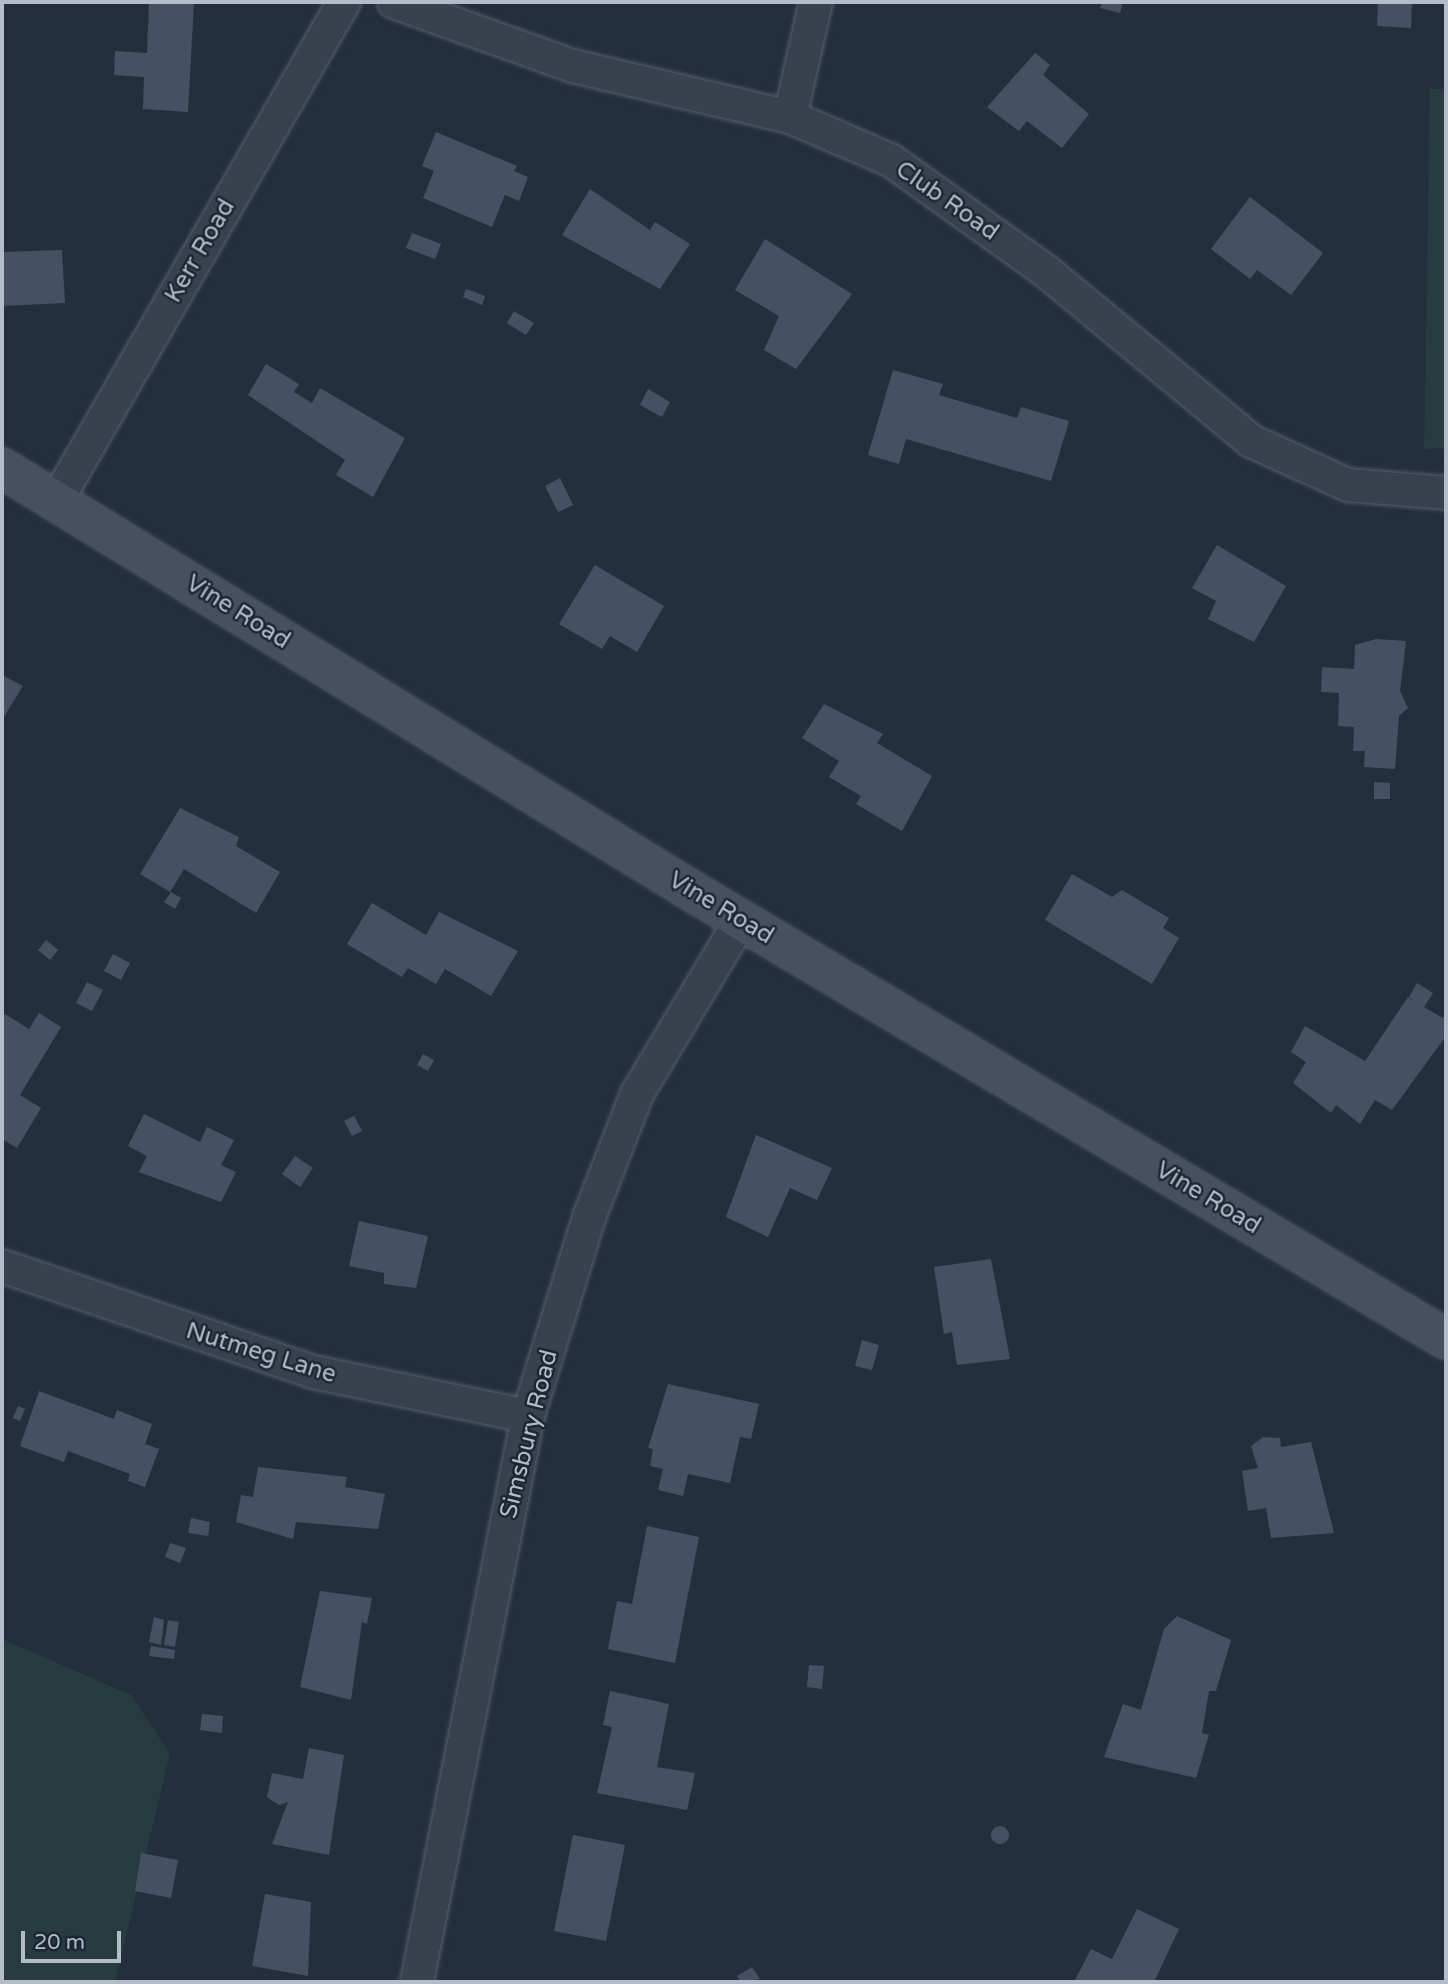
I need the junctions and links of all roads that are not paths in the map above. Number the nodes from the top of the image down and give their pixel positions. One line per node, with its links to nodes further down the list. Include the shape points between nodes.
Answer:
1 (344, 2): 7 (street, Kerr Road)
2 (394, 2): 4 (street, Club Road, via 573,66)
3 (816, 2): 4 (street)
4 (790, 117): 6 (street, Club Road, via 892,161 1047,272 1251,441 1348,485)
5 (2, 468): 7 (street, Vine Road)
6 (1446, 493)
7 (57, 500): 8 (street, Vine Road)
8 (741, 920): 10 (street, Vine Road); 11 (street, Simsbury Road, via 637,1094 590,1216)
9 (2, 1266): 11 (street, Nutmeg Lane, via 313,1372)
10 (1446, 1339)
11 (528, 1416): 12 (street, Simsbury Road)
12 (417, 1982)

